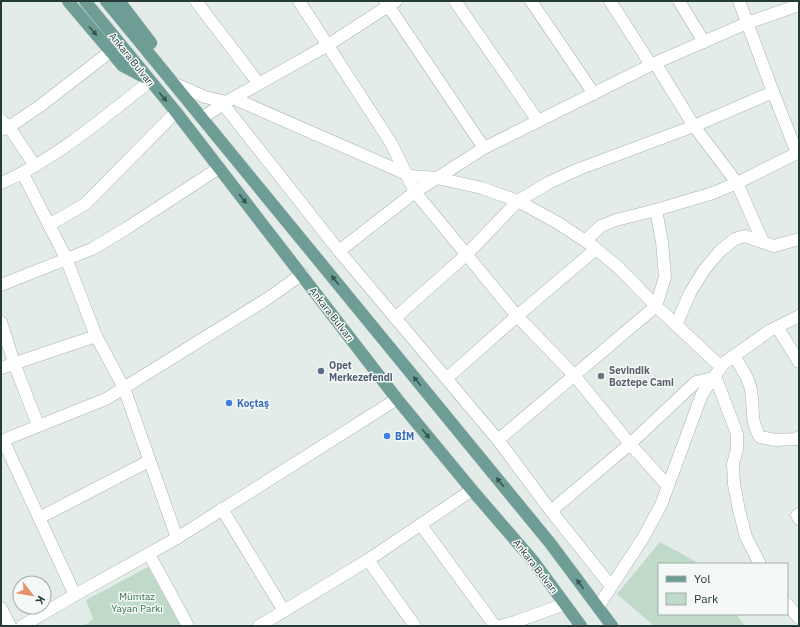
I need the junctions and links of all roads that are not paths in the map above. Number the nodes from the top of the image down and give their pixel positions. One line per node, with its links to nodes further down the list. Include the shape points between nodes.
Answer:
1 (68, 1): 17 (main road, one-way to 17)
2 (85, 1): 19 (main road, Ankara Bulvarı)
3 (106, 1): 20 (main road, Ankara Bulvarı)
4 (120, 1): 20 (main road, via 151,43)
5 (196, 1): 21 (street)
6 (299, 1): 16 (street)
7 (455, 1): 27 (street)
8 (531, 1): 23 (street)
9 (610, 1): 18 (street)
10 (679, 1): 15 (street)
11 (739, 1): 14 (street)
12 (390, 3): 16 (street); 30 (street)
13 (799, 5): 14 (street)
14 (746, 23): 15 (street); 22 (street)
15 (704, 42): 18 (street)
16 (328, 45): 21 (street); 35 (street, via 391,143)
17 (112, 51): 19 (main road, via 123,66); 28 (street, via 40,106)
18 (653, 64): 23 (street); 29 (street)
19 (150, 81): 25 (main road, Ankara Bulvarı, one-way to 25); 32 (street, via 100,121)
20 (173, 83): 24 (street, Ankara Bulvarı, via 205,97); 26 (main road, Ankara Bulvarı)
21 (259, 84): 24 (street)
22 (773, 92): 29 (street); 31 (street)
23 (594, 94): 27 (street)
24 (227, 101): 26 (street); 35 (street, Ankara Bulvarı); 47 (street)
25 (176, 112): 33 (main road, Ankara Bulvarı); 42 (street, via 85,204)
26 (202, 118): 91 (main road, Ankara Bulvarı, one-way to 26, via 545,537)
27 (538, 121): 30 (street)
28 (4, 126): 32 (street)
29 (694, 126): 38 (street); 40 (street, via 579,169)
30 (484, 148): 36 (street)
31 (798, 152): 38 (street)
32 (35, 166): 34 (street)
33 (219, 168): 49 (street, via 92,249); 50 (main road, Ankara Bulvarı, one-way to 50)
34 (23, 174): 37 (street); 42 (street)
35 (406, 174): 36 (street, Ankara Bulvarı); 39 (street)
36 (437, 178): 39 (street); 40 (street, Ankara Bulvarı, via 482,188)
37 (1, 183)
38 (737, 183): 41 (street); 45 (street)
39 (415, 192): 47 (street); 48 (street)
40 (518, 201): 44 (street, Ankara Bulvarı); 48 (street)
41 (656, 210): 44 (street, via 601,226); 52 (street, via 665,277)
42 (49, 225): 49 (street)
43 (799, 239): 45 (street, via 774,246)
44 (585, 241): 46 (street, Ankara Bulvarı)
45 (763, 242): 57 (street, via 745,236 735,239 720,251 690,293)
46 (596, 249): 52 (street, Ankara Bulvarı, via 617,266); 53 (street)
47 (339, 251): 55 (street)
48 (466, 255): 53 (street); 55 (street)
49 (66, 258): 51 (street); 59 (street)
50 (302, 274): 67 (street, via 270,297); 68 (main road, Ankara Bulvarı)
51 (1, 285)
52 (656, 306): 57 (street, Ankara Bulvarı); 65 (street)
53 (517, 316): 65 (street); 66 (street)
54 (799, 316): 58 (street)
55 (394, 318): 66 (street)
56 (1, 322): 62 (street)
57 (676, 325): 64 (street, Ankara Bulvarı)
58 (777, 327): 60 (street); 61 (street)
59 (96, 336): 62 (street); 67 (street)
60 (734, 356): 64 (street, via 724,363); 70 (street, via 749,383 755,429 760,437 776,440)
61 (799, 362)
62 (14, 364): 63 (street); 69 (street)
63 (1, 368)
64 (717, 374): 73 (street, via 696,382); 75 (street, via 702,394); 86 (street, via 737,434 733,464 739,510 746,537)
65 (574, 375): 72 (street); 73 (street)
66 (447, 378): 72 (street)
67 (124, 388): 69 (street, via 106,399); 74 (street)
68 (398, 398): 76 (main road, Ankara Bulvarı, one-way to 76); 77 (street)
69 (38, 425): 71 (street)
70 (799, 437)
71 (2, 440): 80 (street)
72 (498, 440): 78 (street)
73 (630, 444): 75 (street); 78 (street)
74 (149, 461): 80 (street); 83 (street)
75 (668, 486): 87 (street, via 643,538)
76 (472, 490): 82 (street); 89 (main road, Ankara Bulvarı, via 534,562)
77 (222, 509): 83 (street); 93 (street)
78 (551, 511): 87 (street)
79 (799, 514): 81 (street)
80 (39, 518): 88 (street)
81 (799, 519)
82 (421, 525): 85 (street); 100 (street)
83 (177, 538): 84 (street)
84 (149, 554): 88 (street); 97 (street)
85 (368, 560): 93 (street); 99 (street)
86 (759, 563)
87 (610, 586): 91 (street)
88 (75, 595): 96 (street)
89 (565, 604): 101 (street); 102 (main road, Ankara Bulvarı)
90 (788, 605): 94 (street)
91 (598, 607): 103 (main road, Ankara Bulvarı)
92 (1, 608): 95 (street)
93 (284, 610): 98 (street)
94 (799, 618)
95 (10, 626)
96 (22, 626)
97 (188, 626)
98 (259, 626)
99 (415, 626)
100 (495, 626)
101 (500, 626)
102 (581, 626)
103 (612, 626)

